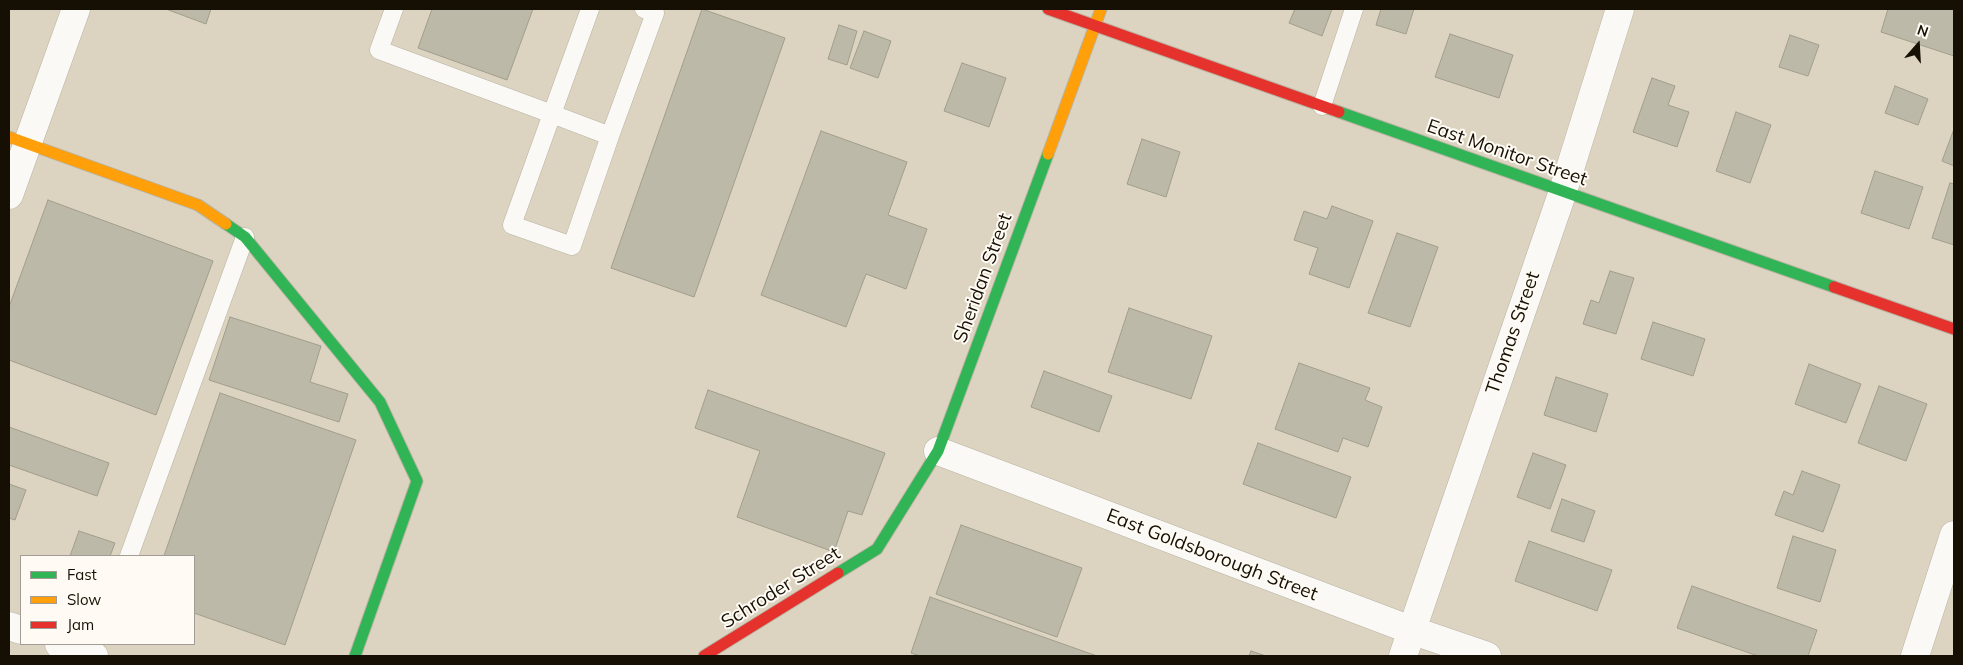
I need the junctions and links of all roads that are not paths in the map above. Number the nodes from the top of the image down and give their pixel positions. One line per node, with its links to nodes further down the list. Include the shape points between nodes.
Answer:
1 (76, 9): 13 (street)
2 (394, 9): 11 (lane, via 379,50)
3 (590, 9): 11 (lane)
4 (644, 9): 12 (lane, via 655,13)
5 (1048, 9): 9 (street, East Monitor Street)
6 (1102, 9): 9 (street, Sheridan Street)
7 (1354, 9): 10 (lane)
8 (1620, 9): 14 (street, Thomas Street)
9 (1095, 25): 10 (street, East Monitor Street); 18 (street, Sheridan Street)
10 (1322, 106): 14 (street, East Monitor Street)
11 (552, 114): 12 (lane); 12 (lane, via 512,225 572,246)
12 (610, 136)
13 (18, 141): 15 (street); 16 (street, via 198,205)
14 (1562, 191): 17 (street, East Monitor Street); 22 (street, Thomas Street)
15 (9, 195)
16 (245, 237): 21 (lane); 25 (street, via 380,402 417,481)
17 (1954, 330)
18 (938, 451): 20 (street, Sheridan Street); 22 (street, East Goldsborough Street)
19 (1954, 535): 29 (street)
20 (877, 549): 26 (street, Schroder Street)
21 (129, 555)
22 (1411, 630): 27 (street, Thomas Street); 28 (street, East Goldsborough Street)
23 (63, 645): 24 (street)
24 (94, 656)
25 (355, 656)
26 (704, 656)
27 (1403, 656)
28 (1487, 656)
29 (1915, 656)

